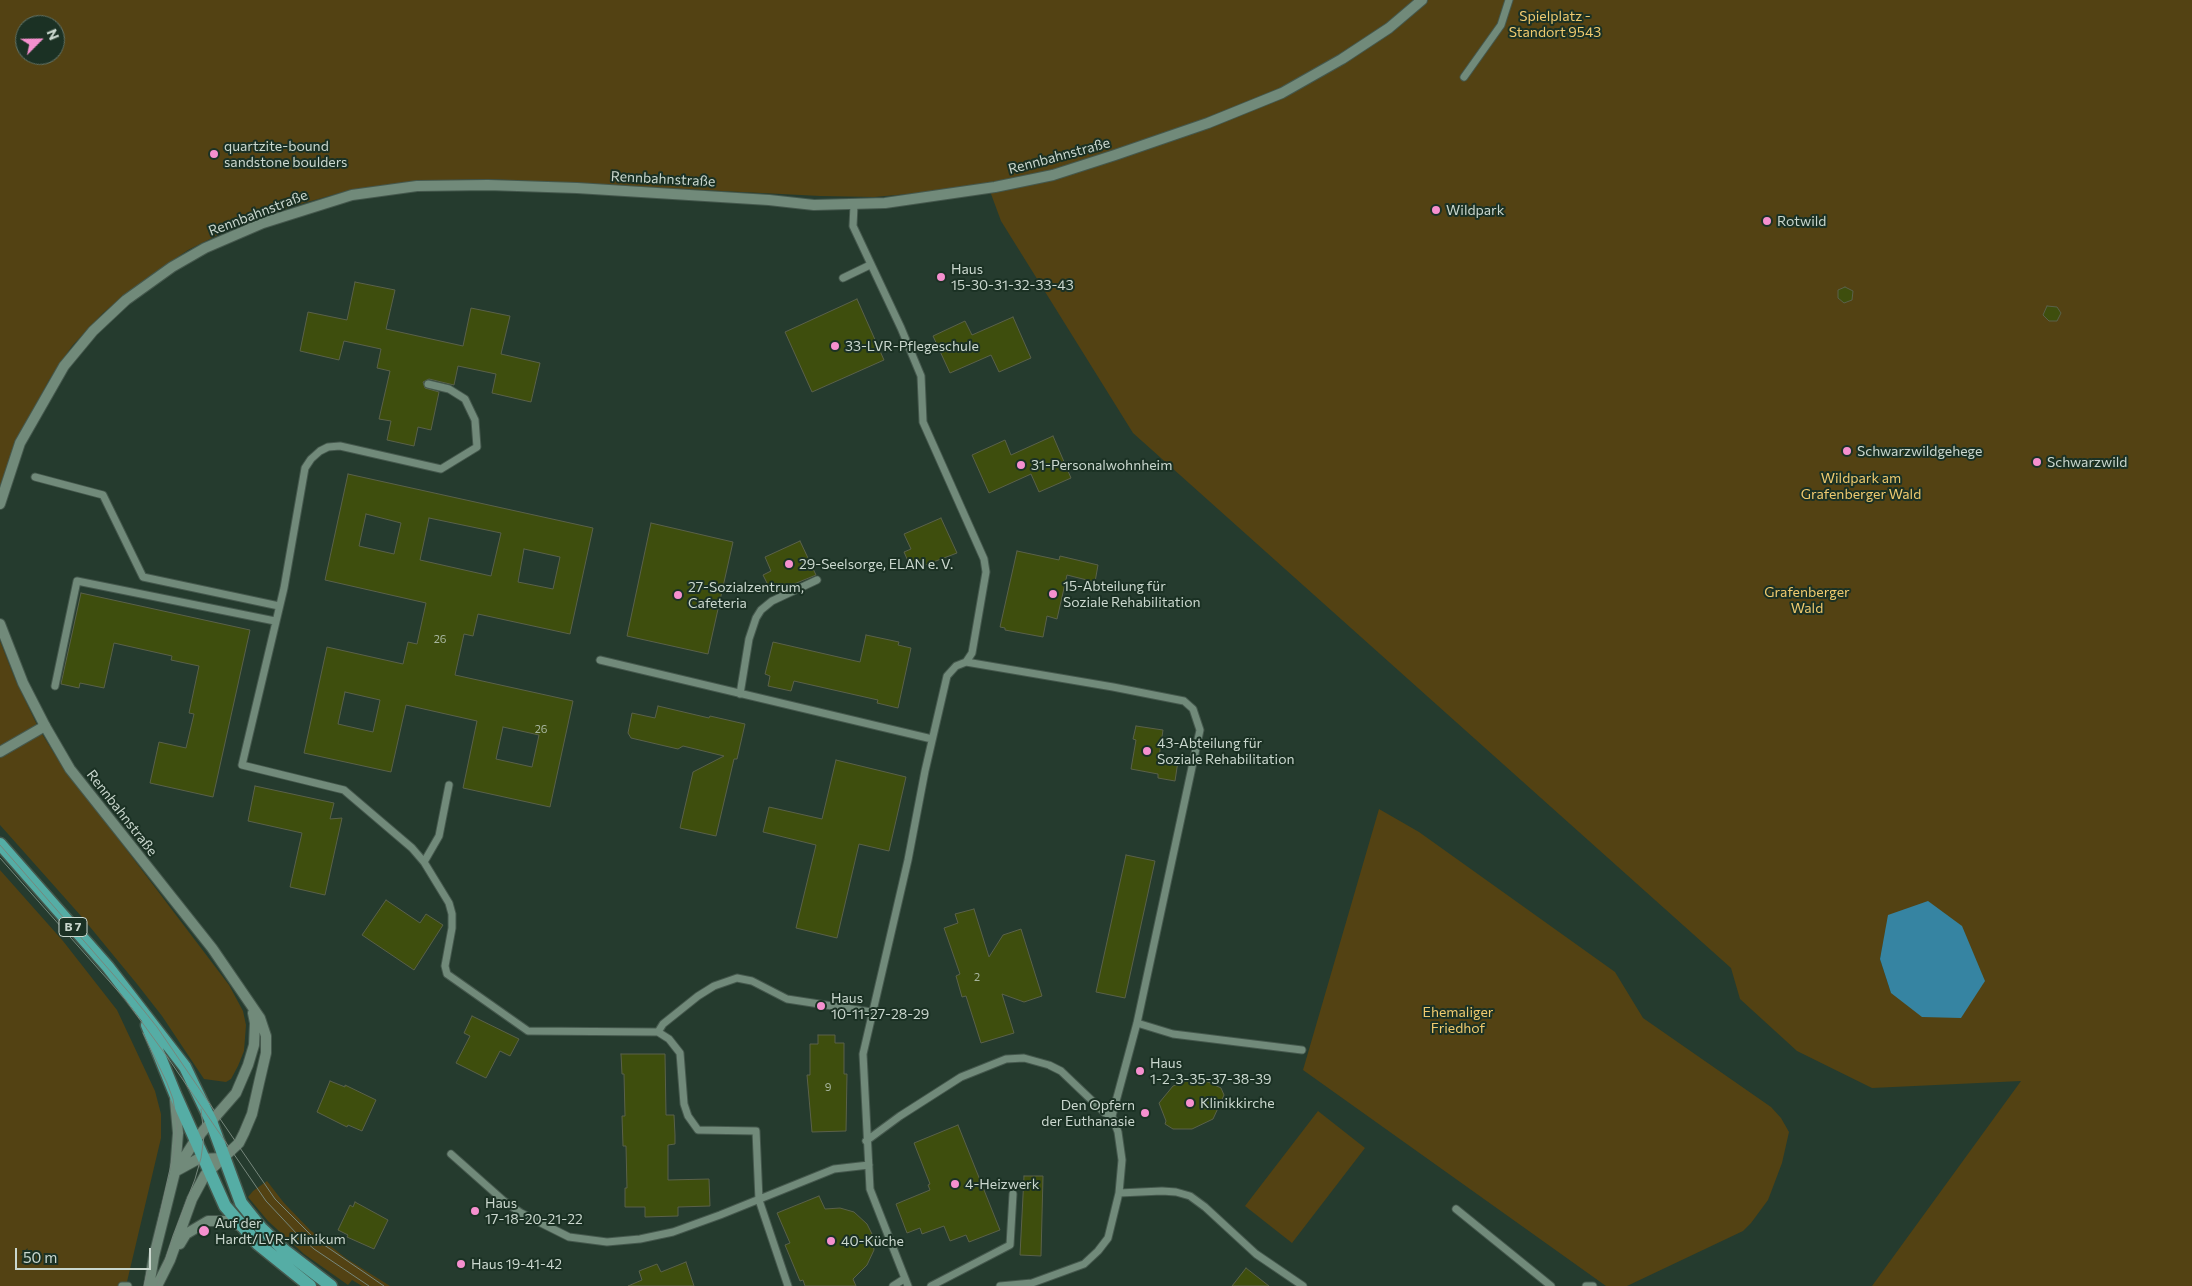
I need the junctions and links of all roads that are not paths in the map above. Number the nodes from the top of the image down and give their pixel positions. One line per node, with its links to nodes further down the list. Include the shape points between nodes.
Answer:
1 (1422, 0): 4 (street, Rennbahnstraße, via 1389,28 1313,77 1208,123 1053,175 974,191)
2 (1509, 0): 3 (lane, via 1501,25)
3 (1464, 77)
4 (854, 205): 5 (lane, via 853,226); 9 (street, Rennbahnstraße, via 558,188 417,186 352,195 262,223 205,248 172,267 126,300 93,331 64,366 20,443)
5 (870, 265): 6 (lane); 15 (lane, via 921,376 923,422 984,559 986,572 982,599 972,653)
6 (843, 278)
7 (428, 384): 11 (lane, via 448,389 465,399 475,420 478,447 441,469 340,446 320,450 305,468)
8 (35, 477): 11 (lane, via 103,495 143,577)
9 (0, 504)
10 (817, 580): 17 (lane, via 772,601 761,610 749,639)
11 (279, 606): 12 (lane)
12 (275, 621): 16 (lane, via 77,581); 23 (lane, via 242,765 344,790)
13 (0, 624): 18 (street, Rennbahnstraße)
14 (600, 660): 17 (lane)
15 (966, 662): 19 (lane, via 956,666 947,676); 27 (lane, via 1184,701 1196,715 1200,730 1198,747)
16 (55, 686)
17 (740, 694): 19 (lane)
18 (45, 726): 20 (street); 24 (street, Rennbahnstraße, via 76,777 212,948)
19 (932, 738): 25 (lane, via 908,860)
20 (0, 752)
21 (449, 785): 23 (lane, via 439,836)
22 (0, 844): 26 (main road, B 7, via 108,967)
23 (424, 862): 28 (lane, via 449,903 452,914 445,966 448,974 528,1031)
24 (250, 1002): 32 (street, Rennbahnstraße, via 255,1023 254,1045 248,1065 236,1093); 37 (street, Rennbahnstraße, via 266,1036 266,1054 248,1124 239,1143)
25 (871, 1012): 28 (lane, via 787,999 752,981 737,978 698,996 663,1024); 34 (lane, via 862,1054)
26 (143, 1013): 30 (main road, B 7); 32 (main road, B 7, via 185,1068)
27 (1137, 1023): 29 (lane, via 1173,1034); 31 (lane)
28 (658, 1032): 43 (lane, via 669,1039 680,1053 684,1104 698,1130 756,1131)
29 (1302, 1050)
30 (175, 1094): 33 (main road, B 7); 40 (street, via 178,1133)
31 (1112, 1116): 34 (lane, via 1055,1068 1033,1060 1006,1059 961,1077); 41 (lane, via 1122,1160)
32 (211, 1121): 33 (street, Rennbahnstraße); 37 (main road, B 7)
33 (196, 1139): 36 (main road, B 7); 40 (street, Rennbahnstraße)
34 (866, 1141): 38 (lane)
35 (451, 1154): 43 (lane, via 521,1213 570,1237 607,1242 640,1239 673,1232)
36 (204, 1158): 37 (street); 39 (main road, B 7); 40 (street, via 192,1161)
37 (224, 1158): 39 (street, Rennbahnstraße); 53 (main road, B 7, via 241,1203 261,1228)
38 (868, 1165): 43 (lane, via 834,1169); 47 (lane, via 870,1188)
39 (210, 1171): 45 (main road, B 7, via 225,1206); 46 (street, Rennbahnstraße, via 192,1199)
40 (175, 1172): 50 (street)
41 (1119, 1193): 57 (lane, via 1108,1238 1084,1264 1032,1283); 58 (lane, via 1162,1191 1190,1196 1256,1254)
42 (1013, 1194): 56 (lane, via 1010,1245)
43 (759, 1200): 54 (lane)
44 (1456, 1209): 59 (lane)
45 (240, 1226): 46 (street, via 218,1220 199,1225 186,1234); 52 (main road, B 7, via 268,1254)
46 (170, 1260): 51 (street)
47 (906, 1283): 55 (lane)
48 (122, 1286): 49 (lane)
49 (128, 1286)
50 (149, 1286)
51 (157, 1286)
52 (310, 1286)
53 (331, 1286)
54 (788, 1286)
55 (893, 1286)
56 (931, 1286)
57 (1000, 1286)
58 (1303, 1286)
59 (1551, 1286)
60 (1586, 1286): 61 (lane)
61 (1593, 1286)

